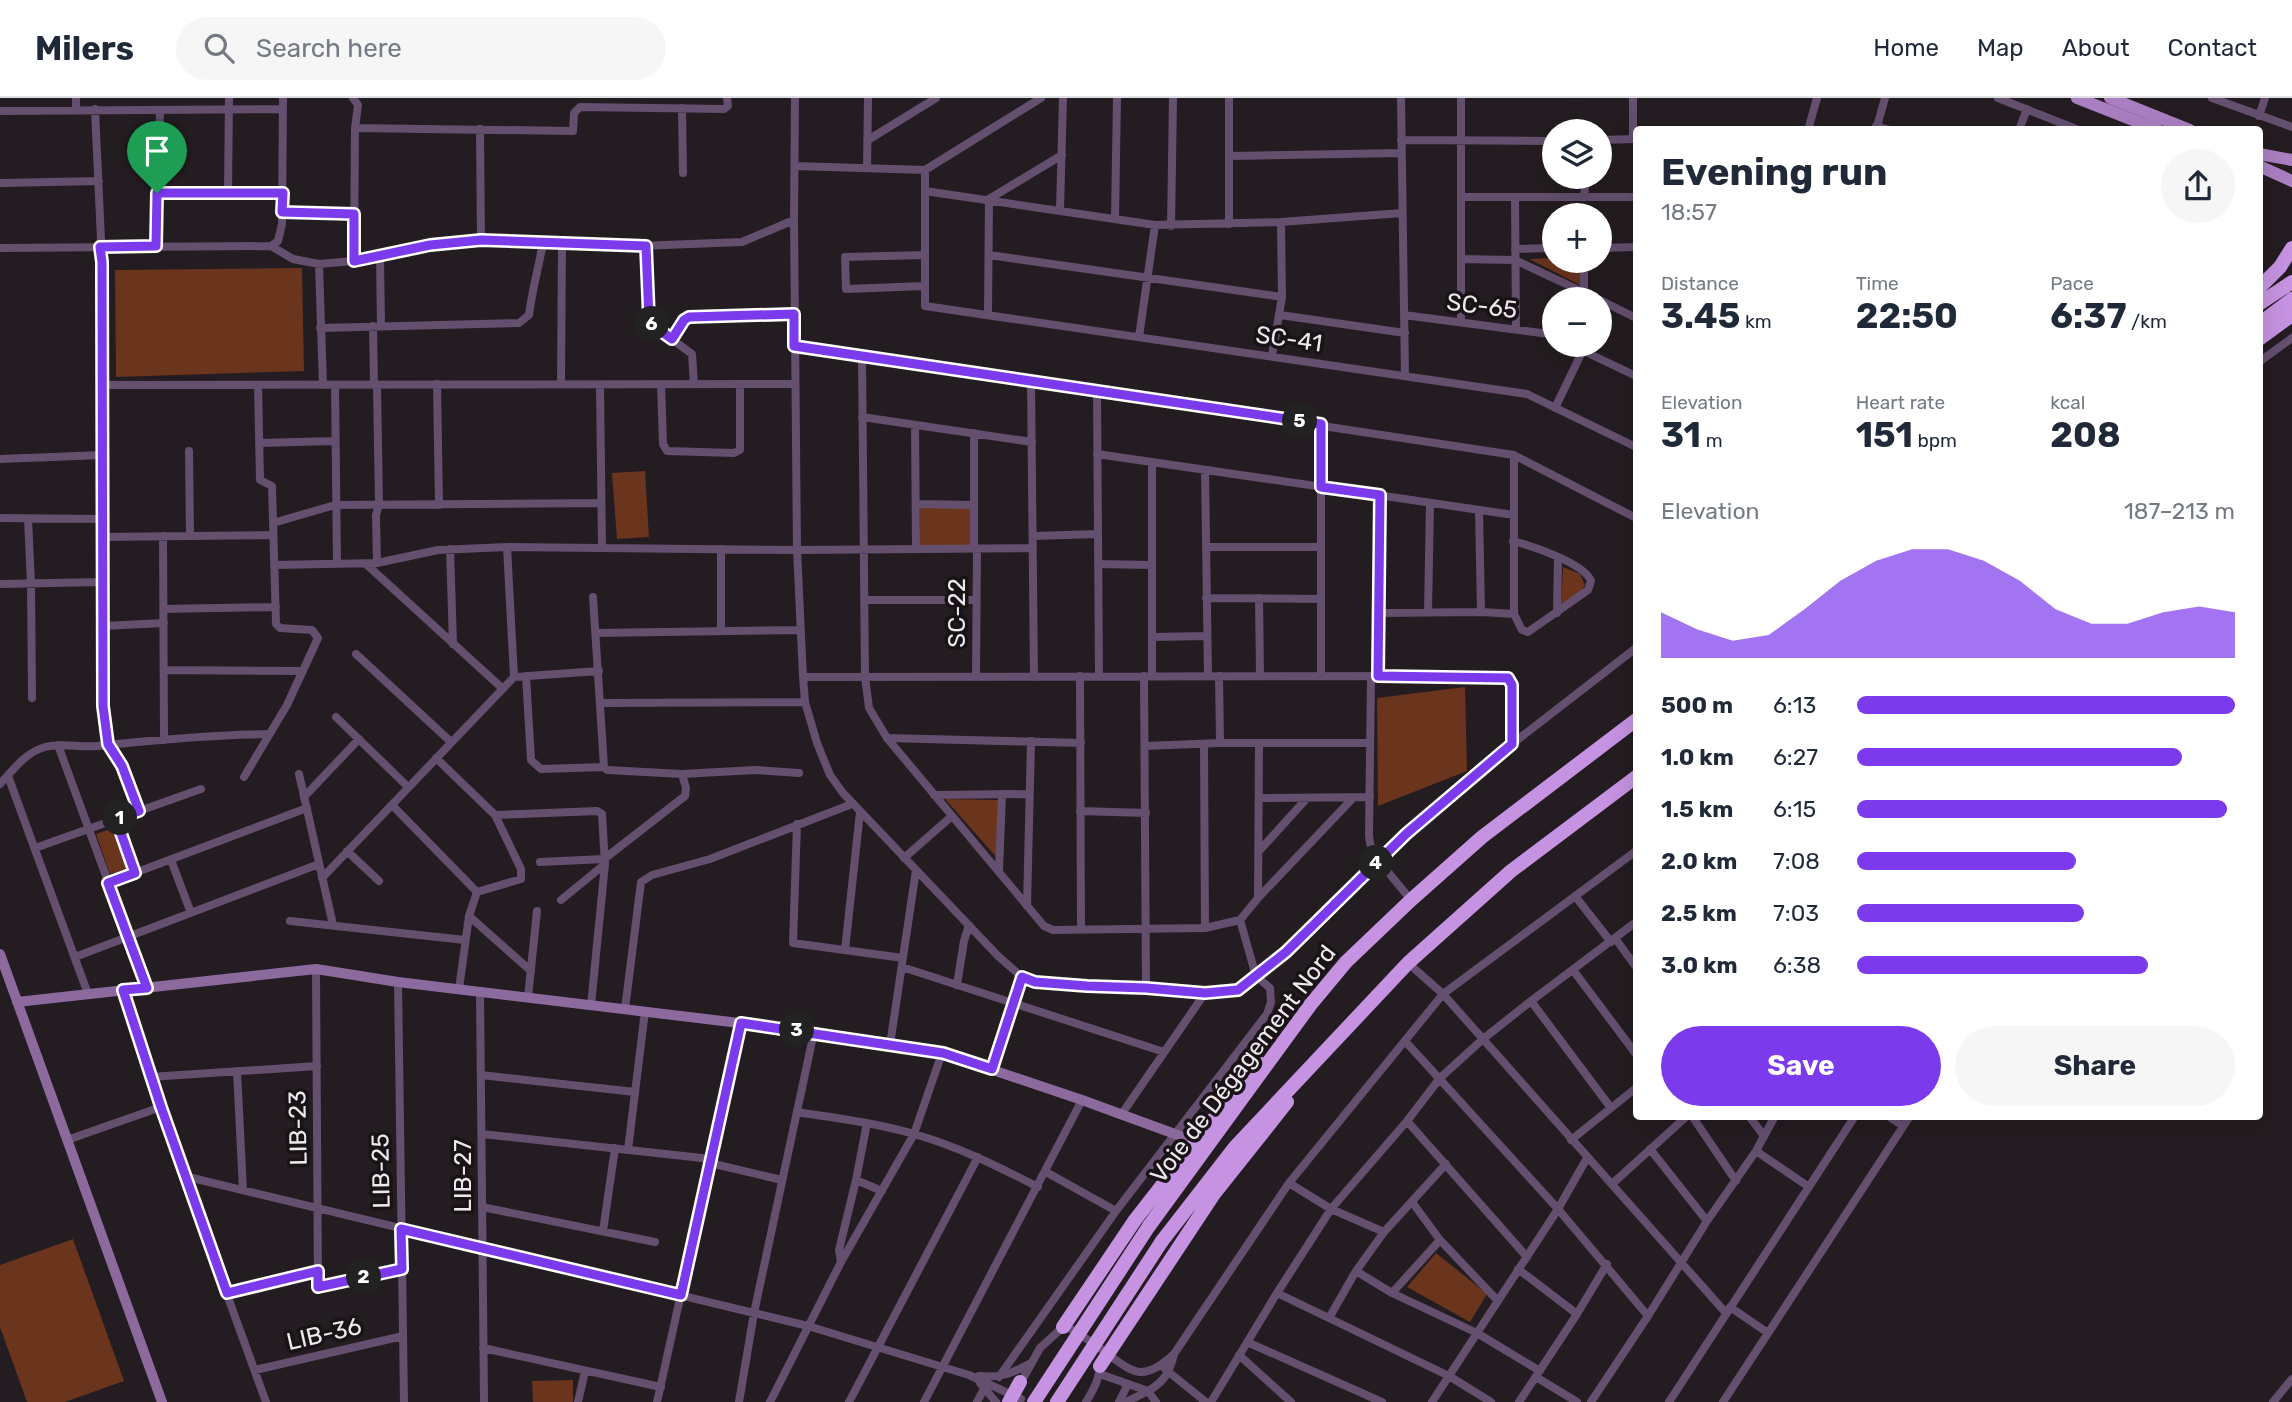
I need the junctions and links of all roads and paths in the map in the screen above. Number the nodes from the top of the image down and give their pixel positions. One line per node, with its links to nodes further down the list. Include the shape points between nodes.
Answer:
1 (76, 98): 29 (street)
2 (229, 98): 27 (street)
3 (283, 98): 31 (street)
4 (353, 98): 42 (street, via 358,105)
5 (678, 98): 25 (street)
6 (727, 98): 25 (street, via 724,109)
7 (795, 98): 55 (street)
8 (868, 98): 45 (street)
9 (936, 98): 45 (street)
10 (1041, 98): 58 (street)
11 (1063, 98): 51 (street)
12 (1118, 98): 77 (street)
13 (1172, 98): 82 (street)
14 (1229, 98): 53 (street)
15 (1401, 98): 47 (street)
16 (1461, 98): 49 (street)
17 (1633, 98): 34 (street)
18 (1885, 98): 36 (street)
19 (1998, 98): 28 (street)
20 (2077, 98): 39 (main road)
21 (2110, 98): 40 (main road)
22 (2212, 98): 33 (street)
23 (2265, 98): 33 (street)
24 (1815, 99): 35 (street)
25 (680, 108): 43 (street, via 580,107 574,113 573,131); 59 (street)
26 (95, 109): 29 (street); 30 (street); 60 (street)
27 (228, 109): 30 (street); 31 (street); 66 (street)
28 (2027, 109): 37 (street); 38 (street)
29 (76, 110): 32 (street)
30 (160, 110): 65 (street)
31 (283, 110): 67 (street)
32 (0, 111)
33 (2259, 116): 41 (street)
34 (1634, 126)
35 (1809, 126)
36 (1877, 126)
37 (2021, 126)
38 (2069, 126)
39 (2148, 126)
40 (2180, 126)
41 (2292, 127)
42 (355, 128): 43 (street); 75 (street)
43 (480, 129): 83 (street)
44 (1633, 139): 46 (street)
45 (868, 140): 56 (street)
46 (1612, 140)
47 (1401, 141): 49 (street); 50 (street)
48 (1542, 141): 49 (street)
49 (1461, 142): 68 (street)
50 (1400, 153): 53 (street); 76 (street)
51 (1062, 155): 72 (street); 73 (street)
52 (2263, 155): 54 (main road)
53 (1229, 156): 80 (street)
54 (2292, 160)
55 (796, 166): 56 (street); 78 (street)
56 (867, 168): 58 (street)
57 (2263, 168): 61 (main road)
58 (925, 170): 64 (street)
59 (683, 173)
60 (99, 181): 62 (street); 89 (street)
61 (2292, 181)
62 (0, 183)
63 (1585, 189): 70 (street)
64 (925, 191): 72 (street); 96 (street)
65 (157, 193): 66 (street); 86 (street)
66 (228, 193): 67 (street)
67 (283, 193): 74 (street)
68 (1461, 197): 69 (street); 99 (street)
69 (1515, 197): 70 (street); 95 (street)
70 (1584, 197): 71 (street)
71 (1633, 197)
72 (989, 199): 73 (street); 97 (street)
73 (1060, 210): 77 (street)
74 (282, 212): 75 (street); 87 (street, via 281,234)
75 (354, 214): 101 (street)
76 (1402, 214): 79 (street); 115 (street)
77 (1115, 219): 81 (street)
78 (794, 220): 88 (street, via 742,242); 112 (street)
79 (1281, 222): 80 (street); 108 (street)
80 (1229, 224): 82 (street)
81 (1154, 225): 82 (street); 103 (street)
82 (1171, 226)
83 (481, 240): 84 (street); 98 (street)
84 (542, 243): 85 (street); 120 (street, via 529,315 519,323)
85 (562, 243): 88 (street); 139 (street)
86 (156, 246): 87 (street); 89 (street)
87 (271, 246): 102 (street, via 293,259)
88 (646, 246): 128 (street, via 649,319)
89 (100, 247): 91 (street); 149 (street)
90 (1633, 247): 93 (street)
91 (0, 248)
92 (1542, 248): 95 (street)
93 (1612, 248)
94 (2292, 248): 105 (highway)
95 (1515, 249): 100 (street)
96 (925, 255): 106 (street); 106 (street, via 845,257 846,289)
97 (989, 255): 103 (street); 113 (street)
98 (380, 256): 101 (street); 120 (street)
99 (1461, 259): 100 (street); 119 (street)
100 (1515, 260): 107 (street); 122 (street)
101 (354, 261): 102 (street)
102 (319, 264): 121 (street)
103 (1147, 278): 108 (street); 126 (street)
104 (2292, 282): 110 (highway)
105 (2263, 284)
106 (925, 286): 113 (street, SC-41, via 925,306)
107 (1573, 287)
108 (1282, 297): 114 (street)
109 (2292, 299): 118 (highway)
110 (2263, 301)
111 (1612, 306): 117 (street)
112 (794, 314): 128 (street, via 689,317); 129 (street)
113 (988, 315): 126 (street, SC-41)
114 (1280, 315): 123 (street); 131 (street)
115 (1404, 315): 119 (street, SC-65); 123 (street)
116 (2292, 315): 125 (highway)
117 (1633, 317)
118 (2263, 321)
119 (1461, 322): 122 (street, SC-65)
120 (377, 326): 121 (street); 147 (street)
121 (320, 328): 145 (street)
122 (1516, 330): 124 (street, SC-65)
123 (1405, 333): 136 (street)
124 (1542, 334)
125 (2263, 336)
126 (1139, 337): 131 (street, SC-41)
127 (2292, 338): 134 (street)
128 (672, 339): 141 (street, via 694,358)
129 (794, 346): 130 (street); 143 (street)
130 (862, 356): 137 (street); 152 (street)
131 (1272, 356): 136 (street, SC-41)
132 (1580, 357): 151 (street)
133 (1597, 357): 135 (street)
134 (2263, 359)
135 (1633, 375)
136 (1405, 376): 151 (street, SC-41, via 1527,394)
137 (1031, 381): 150 (street); 157 (street)
138 (437, 384): 139 (street); 147 (street); 174 (street)
139 (561, 384): 148 (street)
140 (661, 384): 141 (street); 142 (street, via 667,451 734,453 740,450); 148 (street)
141 (694, 384): 142 (street)
142 (740, 384): 143 (street)
143 (794, 384): 200 (street)
144 (258, 385): 145 (street); 149 (street); 158 (street)
145 (323, 385): 146 (street)
146 (335, 385): 147 (street); 156 (street)
147 (376, 385): 173 (street)
148 (600, 385): 169 (street)
149 (103, 386): 163 (street)
150 (1097, 391): 153 (street); 161 (street)
151 (1555, 408): 159 (street, SC-41)
152 (862, 417): 154 (street); 197 (street)
153 (1321, 424): 162 (street); 167 (street)
154 (915, 425): 155 (street); 171 (street)
155 (974, 433): 157 (street); 175 (street, SC-22)
156 (334, 440): 158 (street); 172 (street)
157 (1032, 442): 187 (street)
158 (260, 443): 182 (street, via 260,480 272,486)
159 (1633, 446)
160 (189, 451): 186 (street)
161 (1097, 454): 165 (street); 184 (street)
162 (1514, 454): 177 (street); 178 (street)
163 (103, 455): 164 (street); 181 (street)
164 (0, 458)
165 (1152, 462): 166 (street); 207 (street)
166 (1205, 470): 167 (street); 191 (street)
167 (1321, 487): 168 (street); 192 (street)
168 (1380, 495): 170 (street); 220 (street)
169 (601, 503): 174 (street); 193 (street)
170 (1430, 503): 176 (street); 221 (street)
171 (916, 504): 175 (street); 198 (street)
172 (335, 505): 173 (street); 182 (street); 202 (street)
173 (379, 505): 174 (street); 203 (street)
174 (439, 505)
175 (974, 505): 199 (street, SC-22)
176 (1479, 510): 177 (street); 219 (street)
177 (1514, 515): 189 (street)
178 (1633, 516)
179 (0, 518): 180 (street)
180 (28, 519): 181 (street); 209 (street)
181 (103, 519): 188 (street)
182 (273, 523): 183 (street)
183 (273, 534): 186 (street); 206 (street)
184 (1098, 534): 187 (street); 205 (street)
185 (163, 536): 186 (street); 188 (street); 218 (street)
186 (190, 536)
187 (1033, 536): 194 (street)
188 (103, 537): 208 (street)
189 (1513, 541): 201 (street); 222 (street)
190 (507, 547): 193 (street); 195 (street); 246 (street)
191 (1206, 547): 192 (street); 212 (street)
192 (1321, 547): 214 (street)
193 (602, 548): 196 (street)
194 (1033, 548): 199 (street); 250 (street)
195 (450, 549): 203 (street); 231 (street)
196 (721, 549): 200 (street); 226 (street)
197 (863, 549): 198 (street); 200 (street); 215 (street)
198 (916, 549): 199 (street)
199 (975, 549): 216 (street, SC-22)
200 (797, 550): 227 (street)
201 (1558, 558): 223 (street); 223 (street, via 1586,573 1591,581 1588,590)
202 (337, 563): 204 (street); 206 (street)
203 (377, 563): 204 (street)
204 (366, 564): 231 (street)
205 (1098, 564): 207 (street); 239 (street)
206 (274, 565): 217 (street)
207 (1152, 565): 230 (street)
208 (103, 582): 209 (street); 225 (street)
209 (32, 583): 210 (street); 252 (street)
210 (0, 584)
211 (593, 597): 228 (street)
212 (1206, 598): 213 (street); 229 (street)
213 (1259, 598): 214 (street); 243 (street)
214 (1321, 599): 244 (street)
215 (864, 600): 216 (street); 248 (street)
216 (976, 600): 249 (street, SC-22)
217 (276, 607): 218 (street); 235 (street, via 277,626 312,630 317,638)
218 (164, 609): 224 (street)
219 (1481, 612): 221 (street); 222 (street)
220 (1378, 613): 221 (street); 245 (street)
221 (1428, 613)
222 (1514, 614): 223 (street, via 1522,630 1528,632)
223 (1557, 614)
224 (164, 624): 225 (street); 234 (street)
225 (103, 626): 266 (street)
226 (722, 631): 227 (street); 228 (street)
227 (800, 631): 247 (street)
228 (596, 633): 236 (street)
229 (1207, 636): 230 (street); 241 (street)
230 (1152, 637): 240 (street)
231 (453, 644): 251 (street)
232 (1633, 650): 269 (street)
233 (356, 654): 262 (street)
234 (164, 670): 235 (street); 260 (street)
235 (303, 671): 257 (street)
236 (599, 671): 237 (street); 254 (street)
237 (526, 676): 246 (street); 273 (street, via 535,765 541,769)
238 (1080, 676): 239 (street); 250 (street); 263 (street)
239 (1099, 676): 240 (street)
240 (1148, 676): 241 (street); 271 (street)
241 (1208, 676): 242 (street)
242 (1219, 676): 243 (street); 264 (street)
243 (1259, 676): 244 (street)
244 (1321, 676): 245 (street)
245 (1375, 676): 265 (street); 269 (street, via 1508,678 1512,685)
246 (513, 677): 251 (street)
247 (803, 677): 248 (street); 253 (street)
248 (865, 677): 249 (street); 258 (street, via 869,708)
249 (976, 677): 250 (street)
250 (1034, 677)
251 (502, 688): 262 (street)
252 (32, 698)
253 (805, 702): 254 (street); 291 (street, via 830,775)
254 (601, 703): 273 (street)
255 (336, 717): 259 (street)
256 (1633, 722): 323 (highway, Voie de Dégagement Nord, via 1482,837)
257 (269, 734): 260 (street); 278 (street)
258 (887, 738): 261 (street); 285 (street)
259 (359, 739): 281 (street); 286 (street)
260 (164, 740): 266 (street)
261 (1031, 741): 263 (street); 284 (street)
262 (452, 742): 272 (street)
263 (1081, 743): 295 (street)
264 (1220, 743): 267 (street); 268 (street)
265 (1370, 743): 268 (street); 287 (street)
266 (108, 744): 270 (street); 294 (street)
267 (1205, 744): 271 (street); 333 (street)
268 (1259, 744): 288 (street)
269 (1512, 744): 309 (street)
270 (58, 745): 277 (street, via 33,752); 302 (street)
271 (1145, 746): 297 (street)
272 (436, 758): 281 (street); 298 (street)
273 (604, 767): 275 (street)
274 (799, 773): 275 (street)
275 (682, 774): 310 (street, via 685,796)
276 (299, 775): 286 (street)
277 (8, 776): 280 (street); 303 (street)
278 (244, 777)
279 (1633, 779): 343 (highway, Voie de Dégagement Nord, via 1511,871)
280 (0, 784)
281 (408, 787): 292 (street)
282 (201, 789): 294 (street)
283 (1002, 794): 284 (street); 285 (street); 314 (street)
284 (1029, 794): 324 (street)
285 (934, 795): 299 (street)
286 (304, 797): 293 (street)
287 (1370, 797): 290 (street); 309 (street, via 1369,836)
288 (1259, 798): 289 (street); 304 (street)
289 (1307, 798): 290 (street); 304 (street)
290 (1353, 798): 321 (street)
291 (852, 804): 296 (street); 301 (street)
292 (392, 805): 305 (street); 319 (street)
293 (307, 808): 308 (street); 312 (street)
294 (139, 811): 300 (street)
295 (1080, 811): 297 (street); 334 (street)
296 (860, 812): 307 (street); 339 (street)
297 (1146, 813): 335 (street)
298 (495, 815): 310 (street, via 599,812 603,816); 319 (street, via 521,869 521,879)
299 (952, 816): 307 (street); 314 (street)
300 (116, 819): 302 (street); 315 (street)
301 (797, 824): 339 (street, via 793,943); 367 (street, via 640,882)
302 (88, 829): 303 (street); 318 (street)
303 (35, 848): 341 (street)
304 (1260, 850): 321 (street)
305 (347, 852): 316 (street); 317 (street)
306 (1633, 852): 320 (street)
307 (904, 858): 313 (street)
308 (170, 860): 315 (street); 326 (street)
309 (1379, 860): 323 (street); 349 (street)
310 (604, 861): 311 (street); 322 (street); 366 (street)
311 (540, 862)
312 (319, 864): 316 (street); 326 (street)
313 (916, 870): 332 (street); 342 (street)
314 (999, 871): 324 (street)
315 (135, 873): 318 (street)
316 (322, 878): 331 (street)
317 (379, 881)
318 (108, 883): 336 (street)
319 (477, 892): 327 (street)
320 (1575, 897): 338 (street); 360 (street)
321 (1258, 898): 328 (street)
322 (561, 900)
323 (1412, 900): 365 (highway, Voie de Dégagement Nord, via 1346,962)
324 (1027, 906): 334 (street, via 1048,929)
325 (537, 911): 348 (street)
326 (191, 913): 336 (street)
327 (469, 916): 337 (street); 348 (street)
328 (1240, 920): 333 (street); 349 (street)
329 (290, 921): 331 (street)
330 (1633, 924): 338 (street)
331 (333, 925): 337 (street)
332 (969, 925): 350 (street); 352 (street)
333 (1205, 928): 335 (street)
334 (1082, 929): 335 (street)
335 (1146, 930): 354 (street)
336 (128, 937): 341 (street); 353 (street)
337 (465, 940): 355 (street)
338 (1613, 940): 344 (street); 347 (street)
339 (845, 950): 342 (street)
340 (0, 954): 363 (street)
341 (75, 957): 359 (street)
342 (903, 958): 345 (street)
343 (1408, 963): 360 (street); 377 (highway, Voie de Dégagement Nord)
344 (1633, 963)
345 (902, 967): 352 (street); 373 (street)
346 (316, 968): 351 (street); 353 (street); 378 (street, LIB-23)
347 (1573, 970): 362 (street); 374 (street)
348 (531, 971): 361 (street)
349 (1256, 976): 358 (street, via 1238,990); 403 (street, via 1270,988 1267,1014)
350 (1022, 977): 354 (street, via 1055,984); 364 (street)
351 (398, 982): 355 (street); 434 (street, LIB-25)
352 (957, 985): 364 (street)
353 (147, 988): 356 (street)
354 (1146, 988): 358 (street)
355 (459, 989): 357 (street)
356 (123, 990): 359 (street); 382 (street)
357 (480, 992): 361 (street); 381 (street, LIB-27)
358 (1205, 993): 375 (street)
359 (88, 994): 363 (street)
360 (1443, 994): 371 (street); 372 (street)
361 (528, 997): 366 (street)
362 (1531, 1001): 371 (street); 388 (street)
363 (17, 1002): 405 (street)
364 (1014, 1003): 375 (street); 379 (street)
365 (1311, 1004): 407 (highway); 484 (highway, Voie de Dégagement Nord, bridge)
366 (591, 1005): 367 (street)
367 (625, 1009): 368 (street)
368 (645, 1011): 369 (street); 385 (street)
369 (741, 1023): 370 (street); 414 (street)
370 (814, 1032): 373 (street); 389 (street)
371 (1483, 1039): 383 (street); 406 (street)
372 (1405, 1041): 383 (street); 421 (street)
373 (890, 1045): 376 (street)
374 (1633, 1047)
375 (1164, 1052): 390 (street)
376 (943, 1053): 379 (street); 402 (street)
377 (1313, 1065): 468 (highway, via 1214,1194); 497 (highway, Voie de Dégagement Nord, bridge, via 1234,1147 1162,1241)
378 (317, 1066): 380 (street); 429 (street, LIB-23)
379 (992, 1069): 386 (street)
380 (237, 1071): 382 (street); 425 (street)
381 (481, 1075): 385 (street); 401 (street, LIB-27)
382 (150, 1077): 387 (street)
383 (1440, 1078): 398 (street); 431 (street)
384 (1633, 1090): 388 (street)
385 (635, 1092): 410 (street)
386 (1082, 1100): 390 (street); 416 (street)
387 (161, 1107): 405 (street); 417 (street)
388 (1611, 1108): 406 (street)
389 (797, 1112): 399 (street); 418 (street)
390 (1121, 1115): 403 (street)
391 (1684, 1120): 409 (street)
392 (1689, 1120): 420 (street)
393 (1752, 1120): 404 (street)
394 (1773, 1120): 404 (street)
395 (1852, 1120): 424 (street)
396 (1894, 1120): 400 (street)
397 (1907, 1120): 400 (street)
398 (1407, 1121): 415 (street); 430 (street)
399 (867, 1123): 402 (street); 419 (street)
400 (1903, 1126): 460 (street)
401 (482, 1134): 408 (street); 428 (street, LIB-27)
402 (914, 1134): 412 (street); 426 (street)
403 (1174, 1134): 407 (street); 432 (street)
404 (1764, 1136): 411 (street)
405 (67, 1140): 485 (street)
406 (1571, 1140): 413 (street)
407 (1194, 1141): 459 (highway)
408 (615, 1149): 410 (street); 435 (street)
409 (1650, 1149): 422 (street); 433 (street)
410 (628, 1150): 414 (street)
411 (1756, 1151): 420 (street); 424 (street)
412 (978, 1157): 423 (street); 464 (street)
413 (1587, 1158): 422 (street); 431 (street)
414 (710, 1161): 418 (street); 451 (street)
415 (1446, 1164): 427 (street); 440 (street)
416 (1046, 1172): 423 (street); 432 (street)
417 (184, 1176): 425 (street); 448 (street)
418 (782, 1180): 454 (street)
419 (856, 1180): 426 (street); 441 (street, via 839,1250)
420 (1737, 1181): 433 (street)
421 (1289, 1183): 430 (street); 466 (street)
422 (1612, 1184): 442 (street)
423 (1038, 1187): 470 (street)
424 (1809, 1187): 453 (street)
425 (243, 1190): 429 (street)
426 (882, 1191): 441 (street)
427 (1412, 1202): 436 (street); 437 (street)
428 (482, 1207): 435 (street); 439 (street, LIB-27)
429 (318, 1209): 434 (street); 446 (street, LIB-23)
430 (1331, 1209): 436 (street); 449 (street)
431 (1558, 1209): 440 (street); 443 (street)
432 (1116, 1211): 478 (street)
433 (1707, 1221): 442 (street)
434 (401, 1229): 439 (street); 444 (street, LIB-25)
435 (603, 1231): 438 (street)
436 (1384, 1232): 447 (street)
437 (1440, 1240): 450 (street); 452 (street)
438 (654, 1242)
439 (482, 1248): 451 (street); 465 (street, LIB-27)
440 (1527, 1257): 445 (street)
441 (841, 1262): 458 (street)
442 (1682, 1263): 453 (street); 456 (street)
443 (1607, 1264): 455 (street); 456 (street)
444 (402, 1269): 446 (street, LIB-23, via 318,1287); 462 (street, LIB-25)
445 (1518, 1269): 452 (street); 455 (street)
446 (318, 1271): 448 (street)
447 (1356, 1271): 450 (street); 457 (street)
448 (227, 1293): 472 (street)
449 (1277, 1293): 457 (street); 463 (street)
450 (1392, 1293): 461 (street)
451 (681, 1295): 454 (street); 481 (street)
452 (1498, 1301): 461 (street)
453 (1728, 1310): 460 (street); 510 (street)
454 (754, 1313): 458 (street); 491 (street)
455 (1577, 1314): 475 (street)
456 (1648, 1316): 509 (street)
457 (1329, 1318): 477 (street)
458 (808, 1326): 464 (street); 492 (street)
459 (1063, 1327): 468 (street, via 1074,1330); 469 (street)
460 (1768, 1333): 511 (street)
461 (1477, 1334): 475 (street); 477 (street)
462 (403, 1336): 472 (street, LIB-36); 487 (street, LIB-25)
463 (1247, 1342): 467 (street); 504 (street)
464 (877, 1347): 470 (street); 493 (street)
465 (483, 1348): 473 (street); 488 (street, LIB-27)
466 (1174, 1354): 471 (street); 474 (street)
467 (1239, 1355): 502 (street); 503 (street)
468 (1102, 1360): 471 (street, via 1135,1372); 480 (street); 498 (street)
469 (1029, 1364): 478 (street); 484 (street)
470 (943, 1367): 476 (street); 494 (street)
471 (1160, 1368): 474 (street)
472 (254, 1370): 486 (street)
473 (585, 1371): 481 (street); 489 (street)
474 (1169, 1371): 483 (street); 502 (street)
475 (1538, 1374): 507 (street); 508 (street)
476 (969, 1375): 478 (street); 482 (street); 484 (street)
477 (1449, 1376): 505 (street); 506 (street)
478 (999, 1377)
479 (2292, 1379): 512 (street)
480 (1128, 1384): 483 (street); 499 (street)
481 (661, 1387): 490 (street)
482 (985, 1387): 495 (street); 496 (street)
483 (1148, 1391): 500 (street); 501 (street)
484 (1021, 1397)
485 (162, 1402)
486 (266, 1402)
487 (404, 1402)
488 (484, 1402)
489 (578, 1402)
490 (657, 1402)
491 (739, 1402)
492 (770, 1402)
493 (849, 1402)
494 (924, 1402)
495 (976, 1402)
496 (996, 1402)
497 (1057, 1402)
498 (1086, 1402)
499 (1119, 1402)
500 (1126, 1402)
501 (1156, 1402)
502 (1209, 1402)
503 (1291, 1402)
504 (1382, 1402)
505 (1432, 1402)
506 (1491, 1402)
507 (1520, 1402)
508 (1577, 1402)
509 (1591, 1402)
510 (1669, 1402)
511 (1723, 1402)
512 (2273, 1402)

